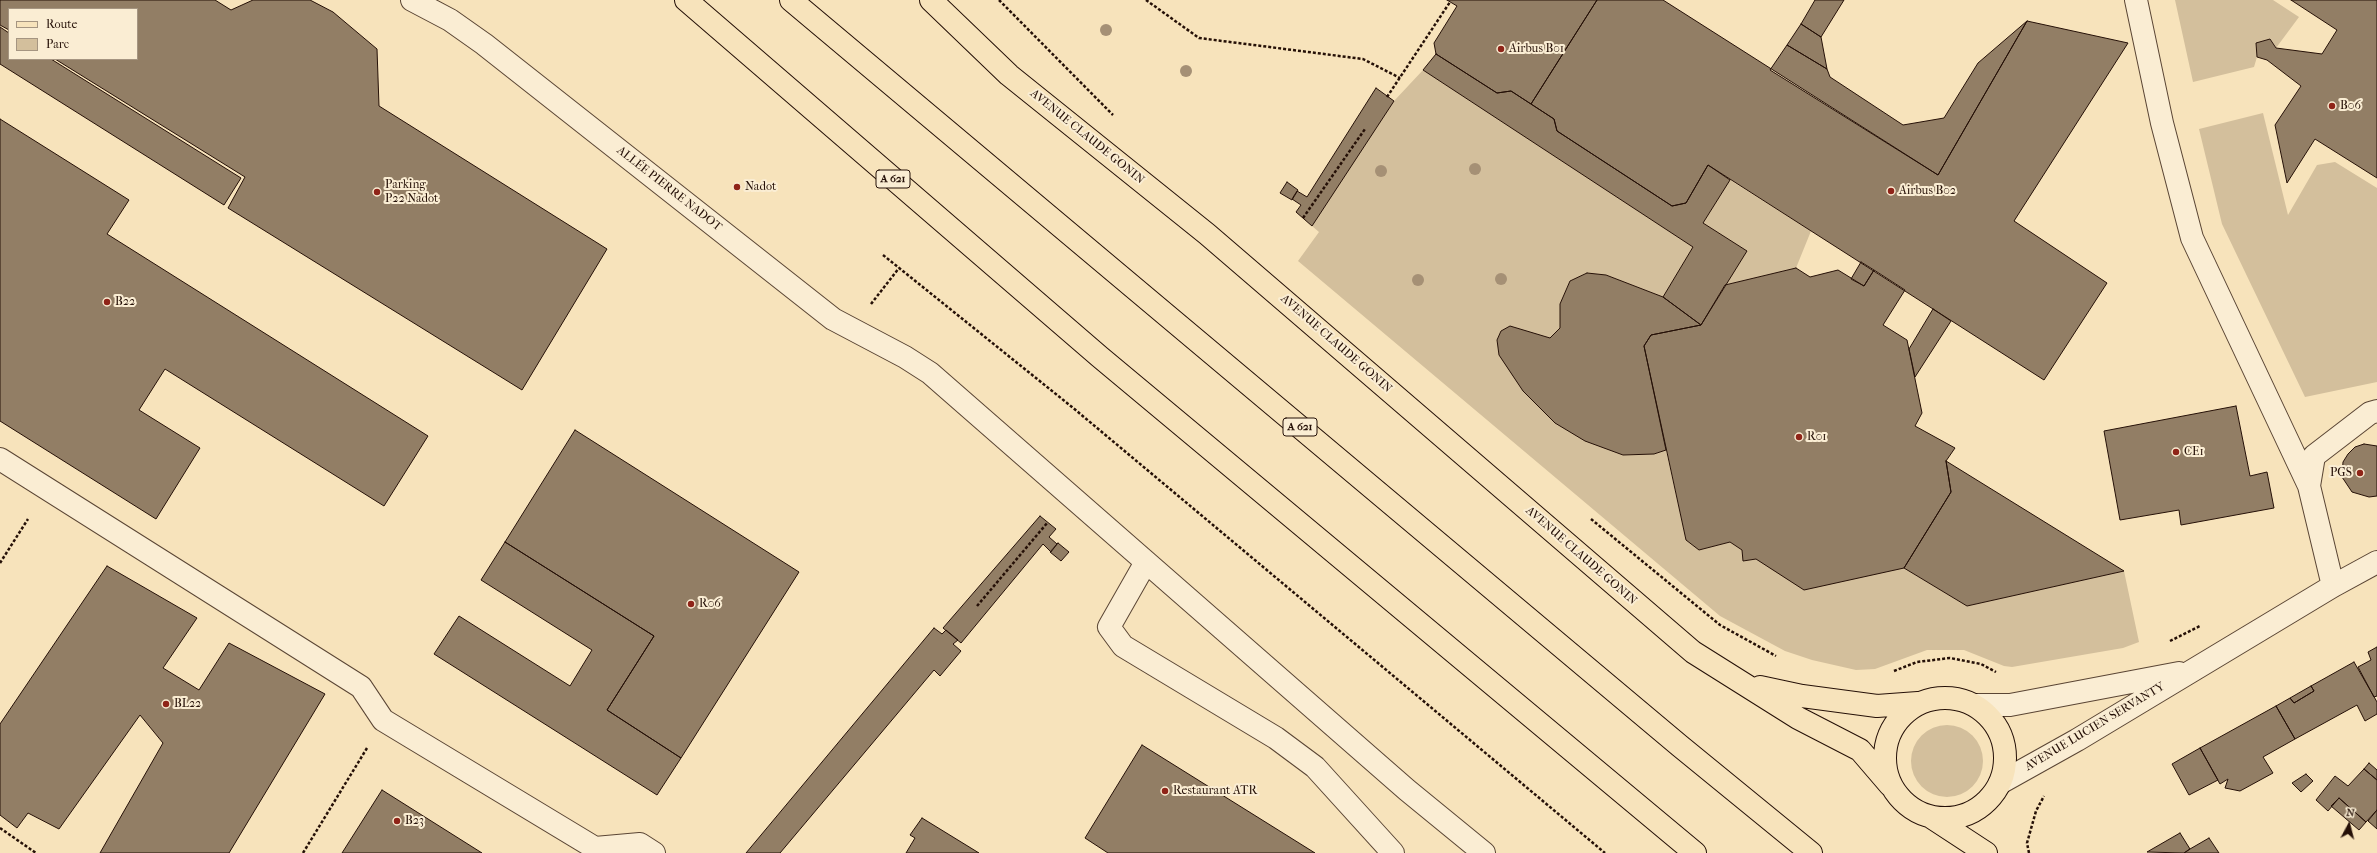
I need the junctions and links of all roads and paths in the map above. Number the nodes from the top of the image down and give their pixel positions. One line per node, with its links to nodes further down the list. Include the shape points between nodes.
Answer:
1 (412, 0): 14 (street, ALLÉE PIERRE NADOT, via 450,20 484,44 833,319)
2 (686, 0): 45 (main road, A 621, via 1106,362)
3 (791, 0): 46 (main road, A 621)
4 (930, 0): 30 (main road, AVENUE CLAUDE GONIN, via 1010,75 1207,234 1693,652)
5 (1146, 0): 8 (path, via 1199,38 1363,60)
6 (2136, 0): 17 (street, via 2162,123 2192,238)
7 (1450, 2): 8 (path)
8 (1400, 78): 9 (path)
9 (1387, 97)
10 (1365, 130): 11 (path)
11 (1303, 218)
12 (884, 255): 13 (path)
13 (899, 268): 14 (path); 44 (path, via 1078,412)
14 (852, 328): 20 (street, ALLÉE PIERRE NADOT, via 930,373)
15 (2377, 411): 17 (street, via 2370,413 2314,456)
16 (0, 459): 33 (street, via 361,687)
17 (2309, 486): 23 (street)
18 (28, 519): 22 (path)
19 (1048, 522): 25 (path)
20 (1146, 562): 42 (street, via 1109,627 1123,646 1282,742 1314,767); 43 (street, ALLÉE PIERRE NADOT, via 1407,790)
21 (2377, 562): 23 (street, AVENUE LUCIEN SERVANTY)
22 (0, 563)
23 (2333, 586): 27 (street, AVENUE LUCIEN SERVANTY)
24 (1691, 603): 26 (path, via 1720,625)
25 (977, 606)
26 (1782, 659)
27 (2190, 671): 32 (street, AVENUE LUCIEN SERVANTY, via 2010,705); 34 (street, AVENUE LUCIEN SERVANTY, via 2077,740)
28 (1889, 674): 29 (path, via 1917,662 1950,658 1981,664)
29 (2003, 675)
30 (1745, 683): 31 (main road, AVENUE CLAUDE GONIN, via 1802,696 1877,706); 35 (main road, AVENUE CLAUDE GONIN, via 1798,718 1860,750)
31 (1918, 703): 32 (main road, via 1947,697); 35 (main road, via 1903,714 1891,729 1885,747 1884,766)
32 (1975, 705): 34 (main road, via 1992,720 2003,739 2006,761)
33 (383, 720): 40 (path); 41 (street, via 595,848 640,844)
34 (2000, 783): 37 (main road, via 1993,795 1972,812 1952,818)
35 (1890, 785): 37 (main road, via 1907,805)
36 (2047, 791): 48 (path, via 2036,811 2027,843)
37 (1930, 817): 47 (main road)
38 (0, 828): 39 (path)
39 (36, 853)
40 (303, 853)
41 (654, 853)
42 (1393, 853)
43 (1484, 853)
44 (1605, 853)
45 (1695, 853)
46 (1811, 853)
47 (1986, 853)
48 (2029, 853)

